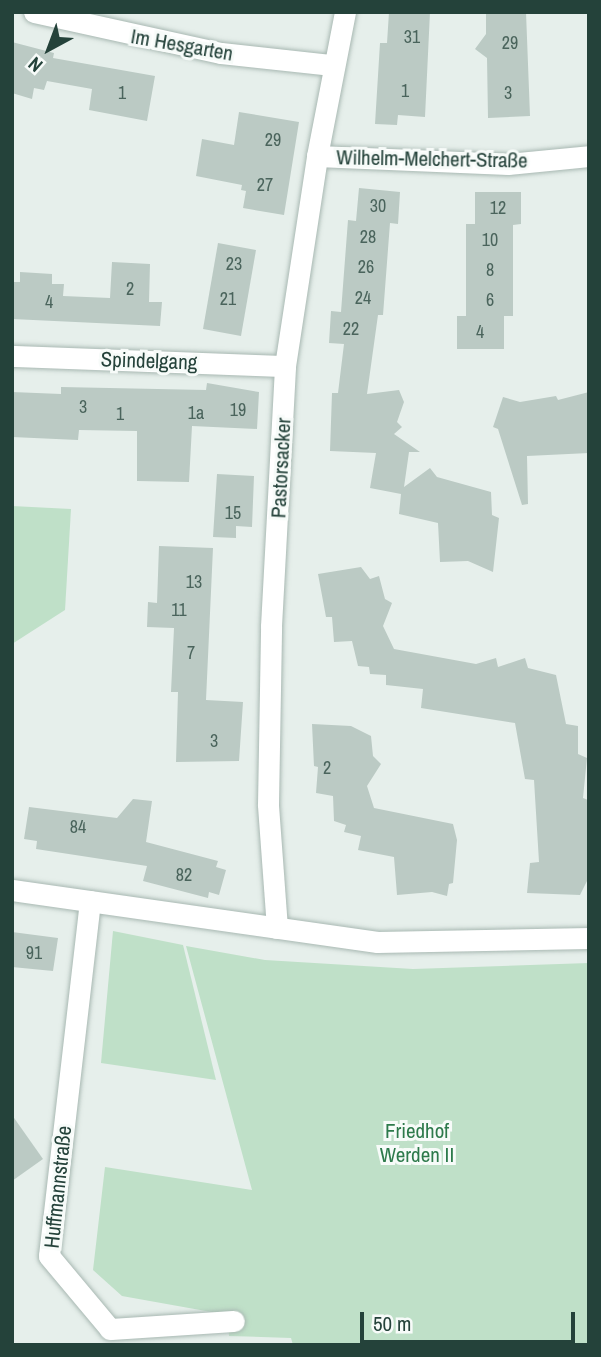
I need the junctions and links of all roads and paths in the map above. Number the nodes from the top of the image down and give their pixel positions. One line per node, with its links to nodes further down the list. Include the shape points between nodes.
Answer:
1 (34, 12): 3 (street, Im Hesgarten, via 197,49 285,63)
2 (345, 12): 3 (street, Pastorsacker)
3 (332, 65): 4 (street, Pastorsacker)
4 (317, 156): 5 (street, Wilhelm-Melchert-Straße, via 508,164); 7 (street, Pastorsacker)
5 (589, 156)
6 (12, 356): 7 (street, Spindelgang)
7 (285, 366): 10 (street, Pastorsacker, via 268,777)
8 (12, 890): 9 (street)
9 (90, 901): 10 (street); 12 (street, Huffmannstraße, via 49,1256 110,1329)
10 (277, 928): 11 (street, via 377,942)
11 (589, 938)
12 (234, 1321)

